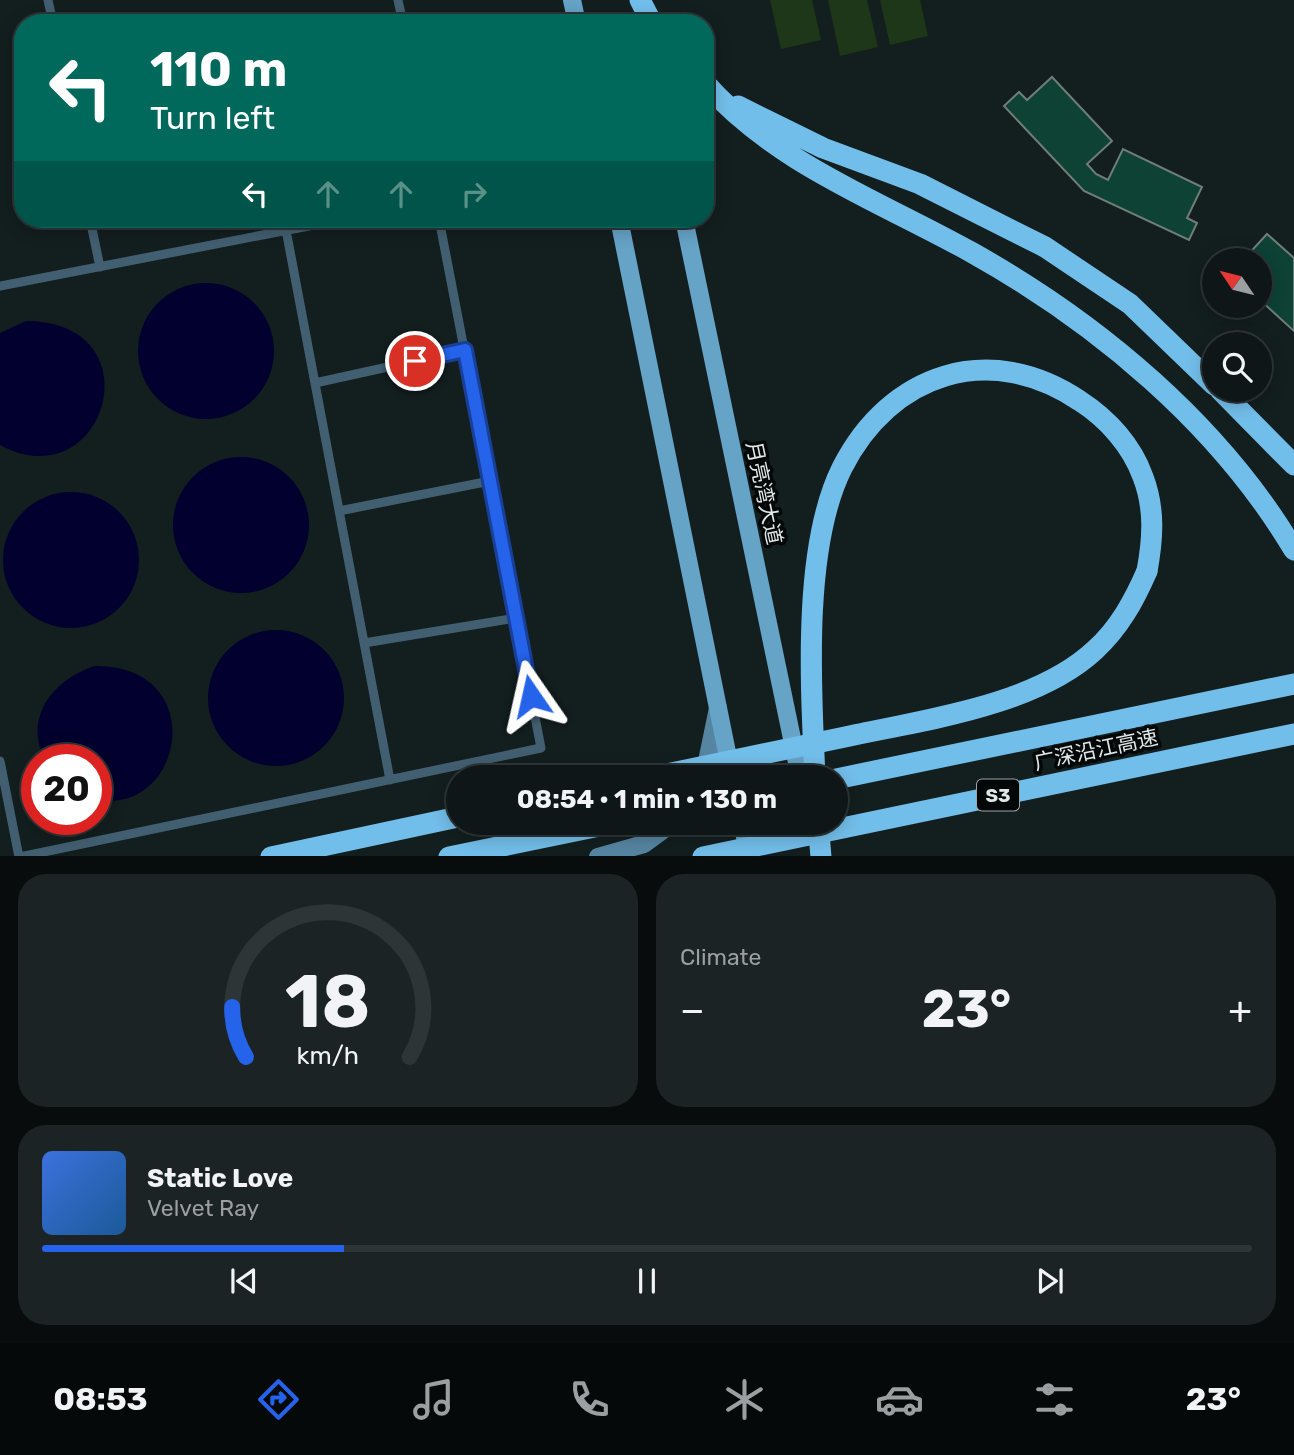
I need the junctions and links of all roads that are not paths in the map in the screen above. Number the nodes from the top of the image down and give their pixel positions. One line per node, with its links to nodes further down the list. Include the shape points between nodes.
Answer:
1 (714, 89): 12 (highway, via 801,138 920,184 1045,247 1130,304)
2 (714, 93): 18 (highway, via 777,148 971,252 1106,342 1203,431 1253,490)
3 (92, 228): 9 (lane)
4 (297, 228): 8 (lane)
5 (441, 228): 11 (lane)
6 (621, 228): 22 (main road)
7 (686, 228): 32 (main road, 月亮湾大道)
8 (286, 230): 9 (lane); 13 (lane)
9 (100, 267): 10 (lane)
10 (0, 286)
11 (465, 350): 13 (lane); 16 (lane)
12 (1202, 373)
13 (315, 383): 17 (lane)
14 (1232, 402): 15 (highway)
15 (1294, 465)
16 (490, 481): 17 (lane); 19 (lane)
17 (339, 511): 20 (lane)
18 (1294, 550)
19 (516, 618): 20 (lane); 35 (lane, via 541,748)
20 (364, 643): 35 (lane)
21 (1294, 684): 34 (highway, 广深沿江高速 / S3)
22 (718, 708): 29 (street); 31 (main road)
23 (1294, 734): 46 (highway, 广深沿江高速 / S3, bridge)
24 (815, 743): 30 (highway, bridge)
25 (815, 743): 26 (highway, bridge, via 926,719 1030,689 1094,652 1116,628 1147,571 1153,539 1151,511 1143,477 1129,449 1087,405 1041,379 1001,369 968,370 908,392 862,433 841,470 826,516 813,622)
26 (815, 743)
27 (815, 743): 33 (highway, bridge)
28 (0, 761): 42 (lane)
29 (706, 765)
30 (709, 765)
31 (730, 765)
32 (798, 765)
33 (815, 765)
34 (848, 777)
35 (390, 780): 42 (lane)
36 (446, 820): 43 (highway)
37 (554, 835): 44 (highway)
38 (656, 835): 45 (street, via 644,844)
39 (745, 835): 47 (main road)
40 (813, 835): 48 (main road)
41 (818, 835): 48 (highway)
42 (20, 856)
43 (271, 856)
44 (449, 856)
45 (597, 856)
46 (703, 856)
47 (749, 856)
48 (819, 856)

